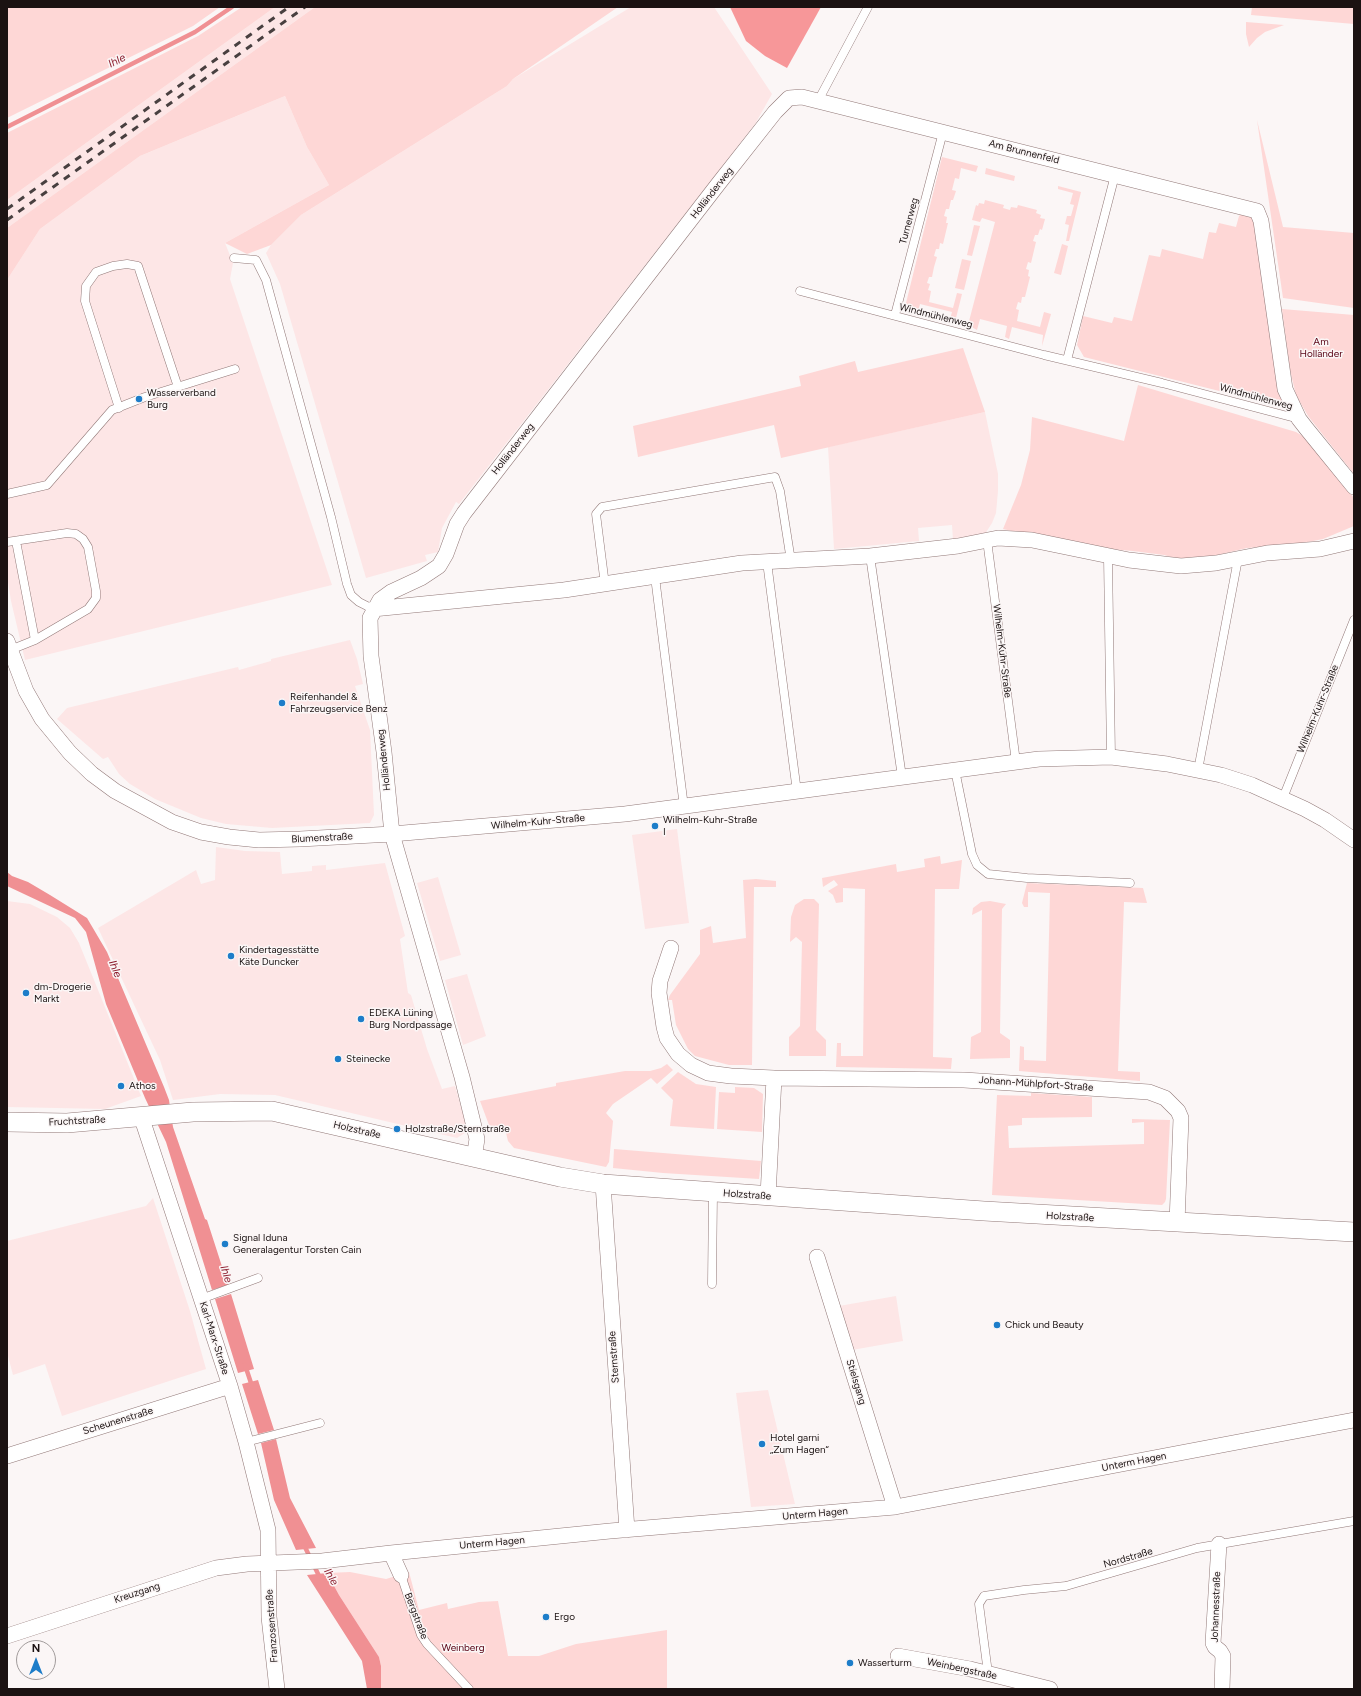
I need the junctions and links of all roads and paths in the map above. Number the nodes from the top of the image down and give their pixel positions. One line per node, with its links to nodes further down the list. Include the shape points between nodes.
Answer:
1 (868, 7): 3 (lane)
2 (789, 98): 3 (street, Am Brunnenfeld, via 802,97); 27 (street, Holländerweg, via 724,177 464,513 439,566 391,592)
3 (818, 101): 4 (street, Am Brunnenfeld)
4 (943, 132): 5 (street, Am Brunnenfeld); 8 (lane, Turnerweg)
5 (1115, 175): 9 (lane); 13 (street, Am Brunnenfeld, via 1257,211 1261,221 1285,389)
6 (234, 258): 27 (lane, via 256,260 266,280 347,584 351,594 359,602)
7 (800, 291): 8 (lane, Windmühlenweg)
8 (895, 315): 9 (lane, Windmühlenweg)
9 (1067, 360): 13 (lane, Windmühlenweg)
10 (235, 369): 11 (lane)
11 (178, 387): 12 (lane); 12 (lane, via 138,266 112,266 96,272 86,286 85,301)
12 (119, 408): 15 (lane, via 112,410 47,485)
13 (1300, 419): 14 (street)
14 (1354, 487)
15 (7, 494)
16 (987, 540): 20 (street, via 958,546); 21 (street, via 1032,540); 32 (lane, Wilhelm-Kuhr-Straße)
17 (16, 541): 19 (lane); 29 (lane); 29 (lane, via 67,533 76,534 88,547 96,591 94,603)
18 (1354, 541): 22 (street, via 1320,549 1267,553)
19 (7, 542)
20 (870, 556): 23 (street); 35 (lane)
21 (1108, 557): 22 (street, via 1180,566); 31 (lane)
22 (1238, 559): 34 (lane)
23 (791, 561): 24 (street); 26 (lane, via 780,491 775,477 602,507 596,514)
24 (767, 562): 25 (street, via 742,563); 36 (lane)
25 (655, 577): 26 (street); 38 (lane)
26 (605, 584): 27 (street)
27 (373, 609): 39 (street, Holländerweg, via 370,618 371,656)
28 (1354, 620): 37 (lane, Wilhelm-Kuhr-Straße)
29 (35, 640): 30 (lane)
30 (8, 646): 39 (street, Blumenstraße, via 26,691 42,719 70,753 115,792 172,822 208,833 259,840)
31 (1111, 757): 32 (street, Wilhelm-Kuhr-Straße, via 1071,757); 34 (street, Wilhelm-Kuhr-Straße, via 1147,760)
32 (1016, 762): 33 (street, Wilhelm-Kuhr-Straße)
33 (955, 770): 35 (street, Wilhelm-Kuhr-Straße); 41 (lane, via 972,854 977,865 988,874)
34 (1198, 770): 37 (street, Wilhelm-Kuhr-Straße, via 1221,775)
35 (902, 778): 36 (street, Wilhelm-Kuhr-Straße)
36 (797, 792): 38 (street, Wilhelm-Kuhr-Straße)
37 (1283, 798): 40 (street, Wilhelm-Kuhr-Straße, via 1325,820)
38 (684, 807): 39 (street, Wilhelm-Kuhr-Straße)
39 (392, 834): 46 (street, via 462,1077 477,1139)
40 (1354, 840)
41 (1130, 883)
42 (671, 948): 43 (street, Johann-Mühlpfort-Straße, via 660,981 659,993 667,1038 678,1054 691,1065 708,1073)
43 (774, 1078): 49 (street); 50 (street, Johann-Mühlpfort-Straße, via 964,1080 1149,1092 1173,1105 1181,1118)
44 (144, 1116): 45 (street, Fruchtstraße, via 67,1123); 46 (street, Holzstraße, via 272,1111); 55 (street, Karl-Marx-Straße)
45 (7, 1122)
46 (474, 1158): 47 (street, Holzstraße)
47 (603, 1184): 48 (street, Holzstraße); 63 (street, Sternstraße)
48 (713, 1193): 49 (street, Holzstraße); 54 (lane)
49 (768, 1196): 50 (street, Holzstraße)
50 (1177, 1223): 51 (street, Holzstraße)
51 (1354, 1232)
52 (817, 1257): 61 (street, Stielsgang)
53 (258, 1278): 55 (lane)
54 (712, 1284)
55 (207, 1297): 56 (street, Karl-Marx-Straße)
56 (230, 1386): 59 (street, Karl-Marx-Straße); 60 (street, Scheunenstraße)
57 (1354, 1420): 61 (street, Unterm Hagen)
58 (320, 1423): 59 (lane)
59 (253, 1440): 66 (street, Karl-Marx-Straße, via 268,1530)
60 (7, 1456)
61 (895, 1507): 63 (street, Unterm Hagen)
62 (1354, 1521): 64 (lane, Nordstraße)
63 (627, 1530): 65 (street, Unterm Hagen)
64 (1219, 1544): 70 (lane, Nordstraße, via 1075,1584 984,1596 979,1604); 75 (street, Johannesstraße, via 1213,1643 1223,1656)
65 (392, 1553): 66 (street, Unterm Hagen, via 322,1561); 67 (street, Bergstraße)
66 (270, 1563): 68 (street, Kreuzgang, via 216,1568); 72 (street, Franzosenstraße, via 269,1617)
67 (401, 1575): 73 (lane, Bergstraße, via 421,1635)
68 (7, 1636)
69 (898, 1656): 70 (street, Weinbergstraße)
70 (988, 1673): 71 (street, Weinbergstraße)
71 (1009, 1684): 74 (street, Weinbergstraße)
72 (277, 1689)
73 (469, 1689)
74 (1050, 1689)
75 (1222, 1689)

